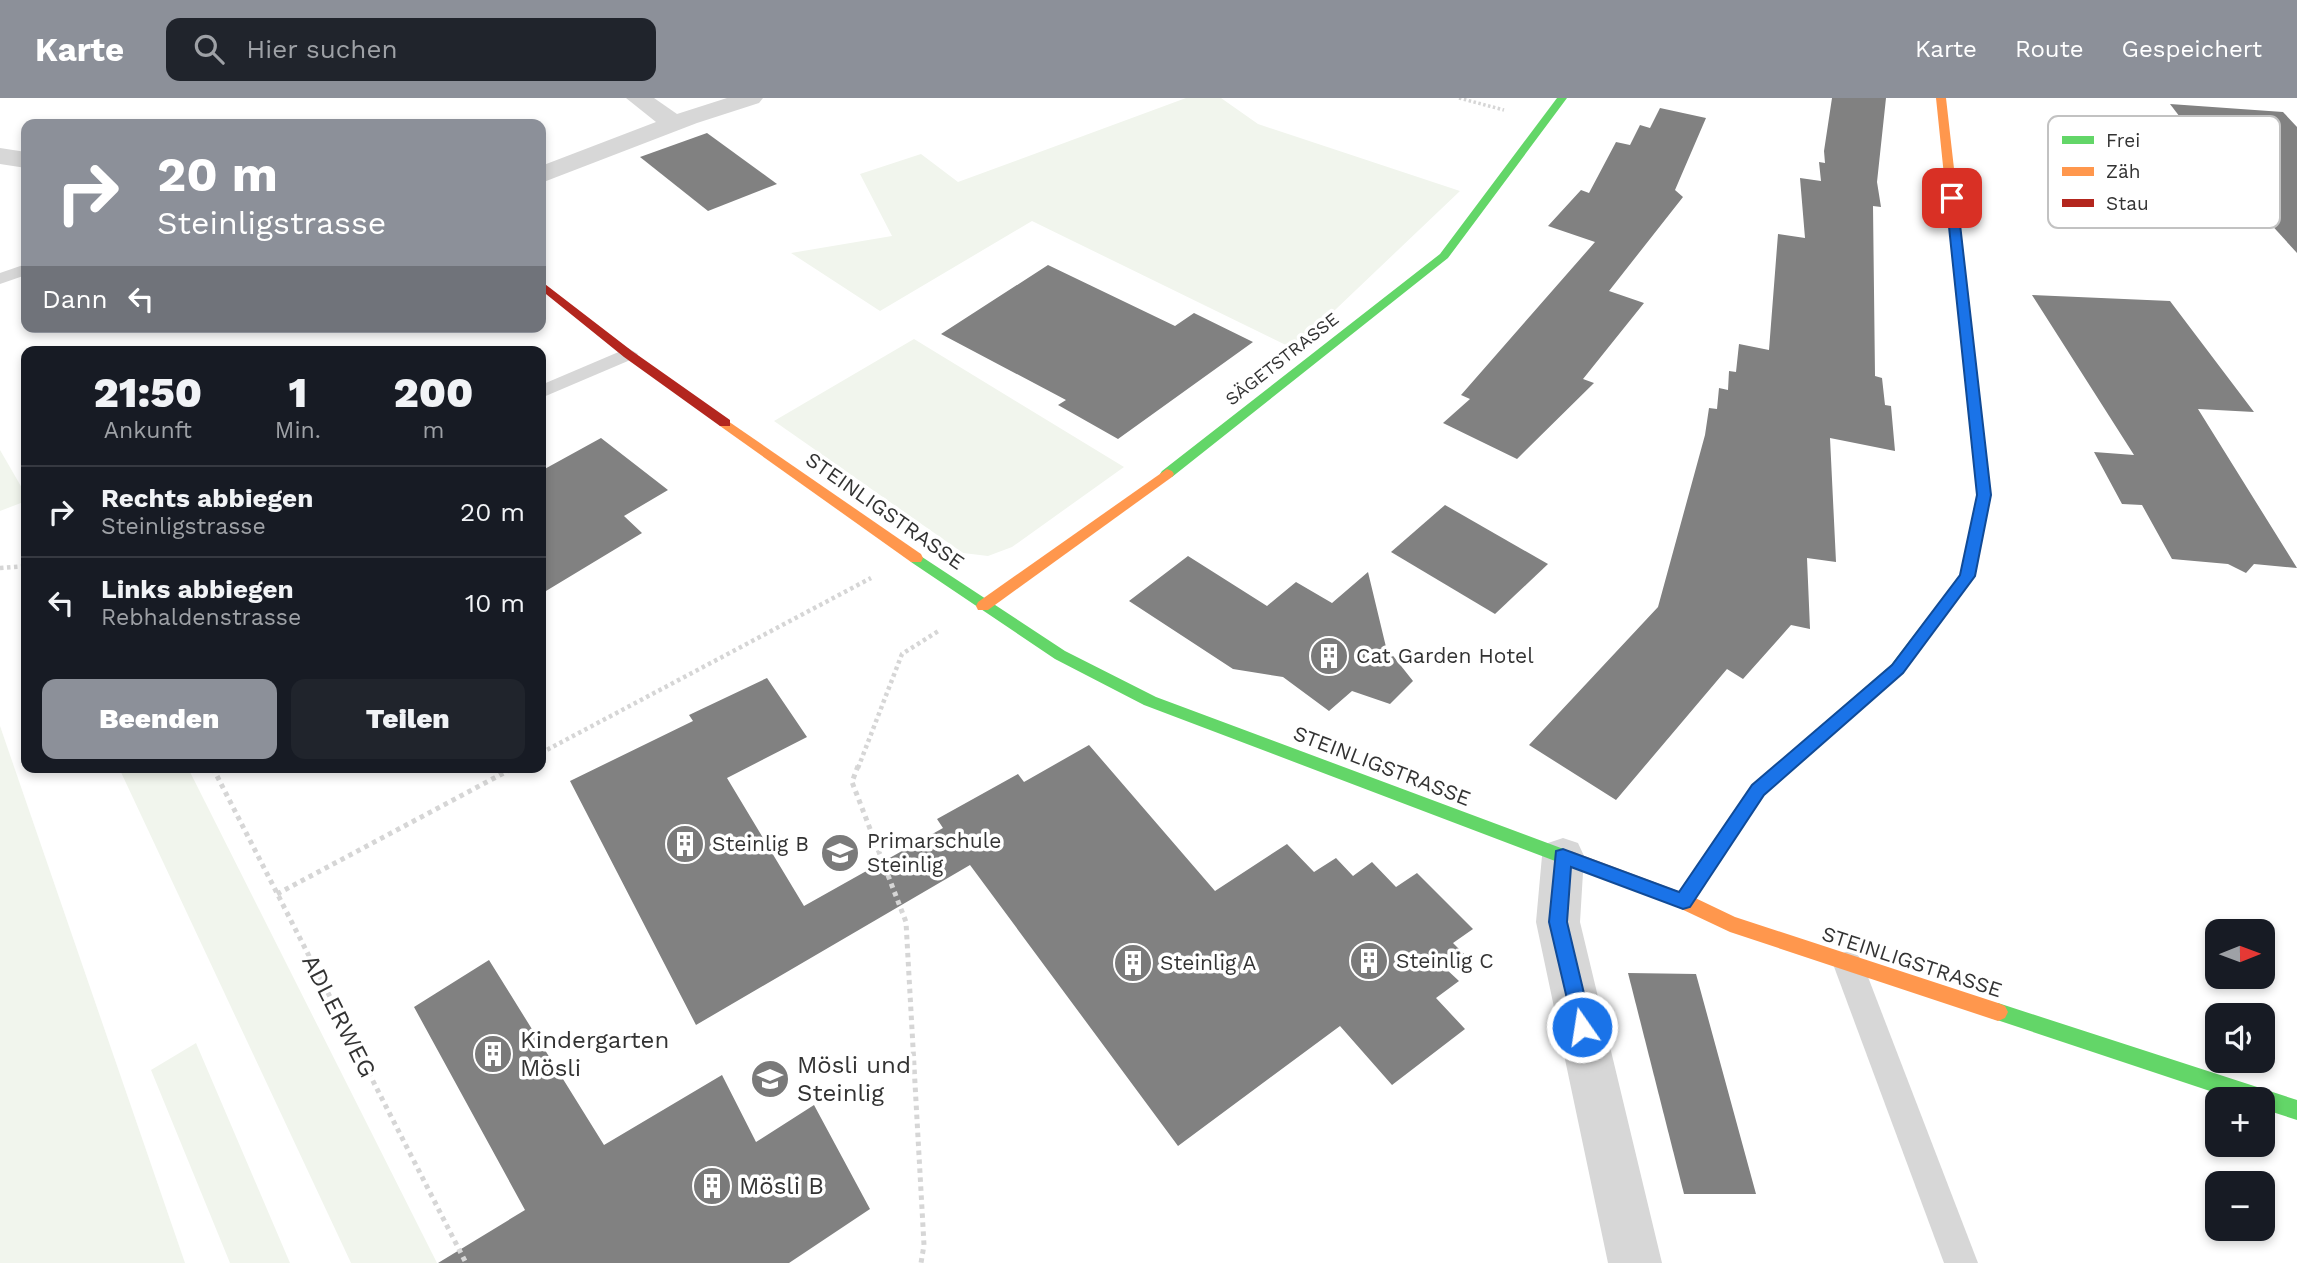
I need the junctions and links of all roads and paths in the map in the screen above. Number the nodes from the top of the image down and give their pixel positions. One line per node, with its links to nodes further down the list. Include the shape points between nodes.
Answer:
1 (638, 98): 5 (street)
2 (751, 98): 5 (street)
3 (1562, 98): 15 (street, SÄGETSTRASSE, via 1444,256 1171,471)
4 (1941, 98): 22 (street, via 1984,495 1967,576 1897,669 1758,790)
5 (674, 123): 6 (street)
6 (546, 173)
7 (21, 271): 8 (lane)
8 (0, 279)
9 (546, 288): 10 (street, STEINLIGSTRASSE)
10 (628, 354): 11 (lane); 15 (street, STEINLIGSTRASSE)
11 (546, 390)
12 (21, 566): 13 (path)
13 (0, 568)
14 (877, 574): 17 (path)
15 (983, 606): 20 (street, STEINLIGSTRASSE, via 1060,655 1150,701)
16 (944, 627): 26 (path, via 902,654 852,782 906,922 924,1245)
17 (546, 750)
18 (216, 773): 21 (path, ADLERWEG)
19 (504, 773): 21 (path)
20 (1563, 856): 22 (street, STEINLIGSTRASSE); 27 (street, via 1558,922)
21 (277, 894): 25 (path, ADLERWEG)
22 (1683, 901): 23 (street, STEINLIGSTRASSE, via 1730,925)
23 (1848, 964): 24 (street, STEINLIGSTRASSE); 28 (lane)
24 (2297, 1110)
25 (466, 1263)
26 (921, 1263)
27 (1635, 1263)
28 (1961, 1263)

